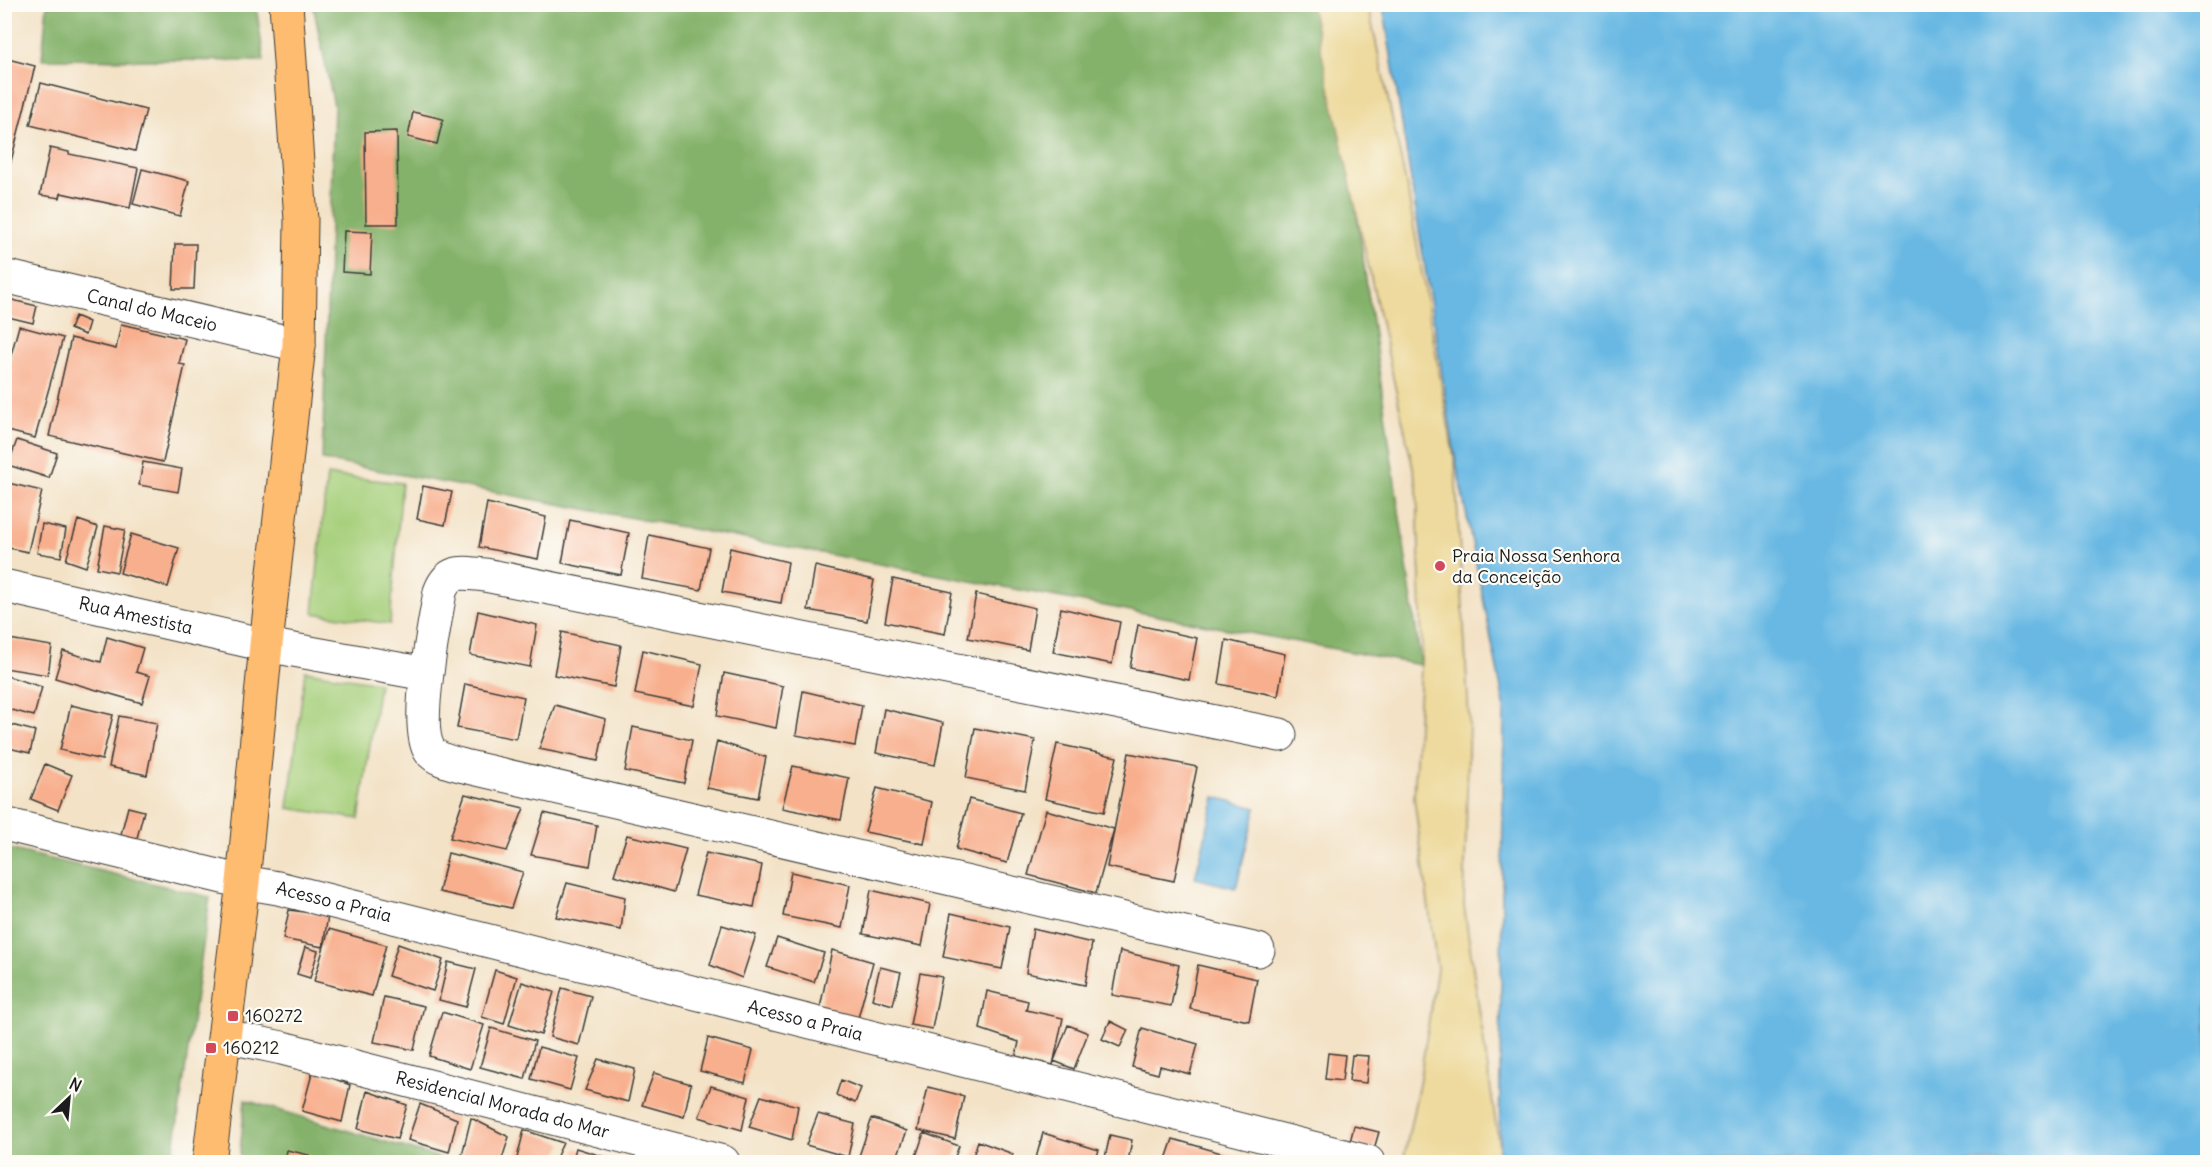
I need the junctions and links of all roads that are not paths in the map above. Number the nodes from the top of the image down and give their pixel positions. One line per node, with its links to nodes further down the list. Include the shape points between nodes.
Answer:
1 (286, 4): 3 (main road, via 301,220)
2 (4, 276): 3 (street, Canal do Maceio)
3 (299, 345): 5 (main road)
4 (4, 586): 5 (street, Rua Amestista)
5 (266, 645): 6 (street, Rua Amestista); 9 (main road)
6 (426, 674): 7 (street, via 443,582 451,574 462,573); 10 (street, via 427,739 430,750 442,759)
7 (1280, 735)
8 (4, 824): 9 (street, Acesso a Praia)
9 (243, 882): 11 (main road); 14 (street, Acesso a Praia)
10 (1258, 950)
11 (225, 1036): 12 (main road); 13 (street, Residencial Morada do Mar)
12 (209, 1162)
13 (723, 1162)
14 (1368, 1162)

